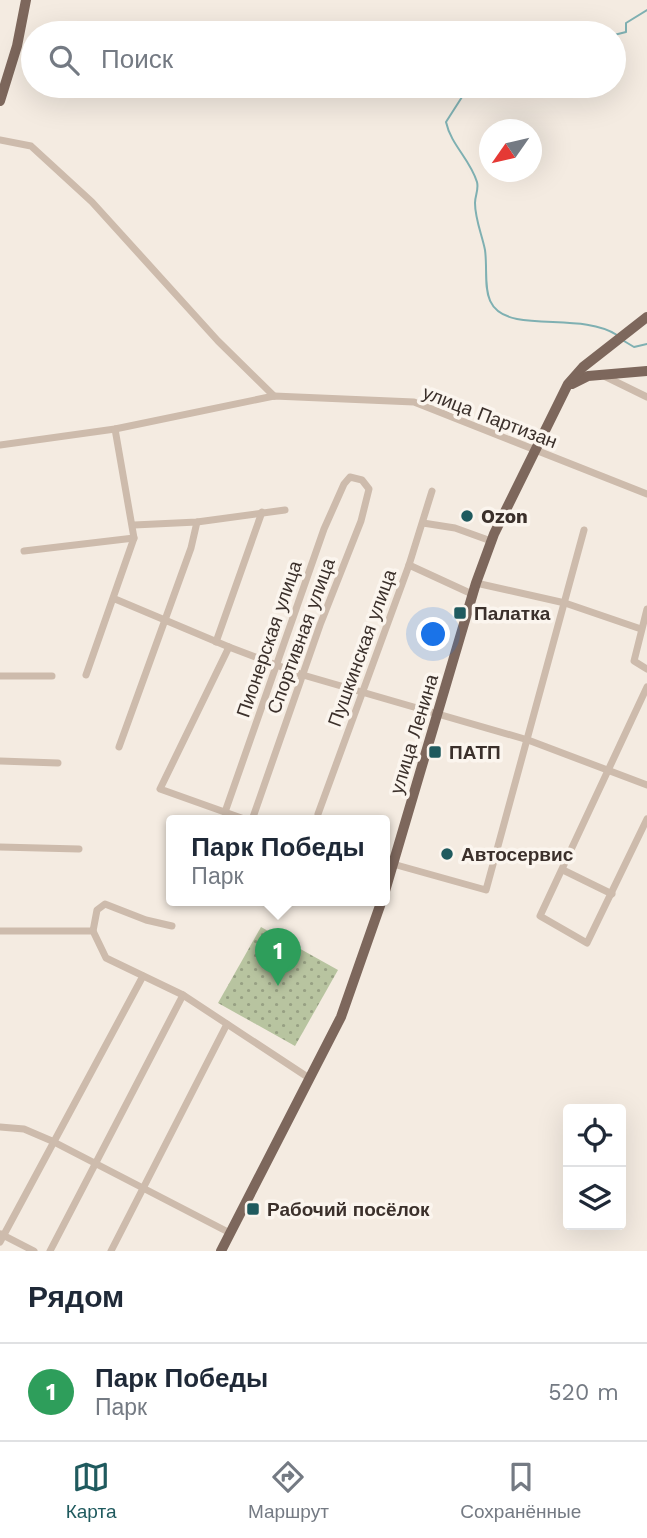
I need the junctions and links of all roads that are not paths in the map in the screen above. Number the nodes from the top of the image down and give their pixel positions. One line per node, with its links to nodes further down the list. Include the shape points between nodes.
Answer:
1 (26, 0): 2 (main road)
2 (22, 21)
3 (21, 26): 4 (main road)
4 (1, 94)
5 (0, 140): 12 (street, via 31,146 92,202)
6 (647, 317): 7 (main road, улица Ленина)
7 (597, 356): 9 (main road, via 601,369); 11 (main road, улица Ленина)
8 (647, 371): 9 (main road)
9 (611, 373): 10 (main road)
10 (600, 374): 11 (main road, via 577,380); 13 (street)
11 (561, 394): 16 (main road, улица Ленина)
12 (274, 396): 14 (street, улица Партизан); 16 (street, улица Партизан, via 414,402)
13 (647, 397)
14 (115, 429): 15 (street, улица Партизан); 24 (street)
15 (0, 445)
16 (534, 451): 19 (street, улица Партизан); 27 (main road, улица Ленина)
17 (347, 479): 39 (street, Пионерская улица, via 324,529); 42 (street, Спортивная улица, via 362,480 369,494)
18 (432, 491): 23 (street, Пушкинская улица)
19 (647, 494)
20 (285, 510): 21 (street)
21 (262, 512): 22 (street); 37 (street)
22 (197, 522): 24 (street); 35 (street)
23 (423, 523): 27 (street); 29 (street, Пушкинская улица)
24 (134, 525): 26 (street)
25 (584, 530): 33 (street)
26 (134, 538): 28 (street); 32 (street)
27 (491, 541): 30 (main road, улица Ленина)
28 (24, 551)
29 (410, 565): 31 (street); 46 (street, Пушкинская улица)
30 (475, 583): 31 (main road, улица Ленина); 33 (street)
31 (472, 594): 47 (main road, улица Ленина)
32 (115, 599): 35 (street); 41 (street)
33 (565, 603): 36 (street); 48 (street)
34 (647, 609): 36 (street)
35 (164, 619): 37 (street); 49 (street)
36 (640, 629): 40 (street, via 634,662)
37 (216, 642): 38 (street)
38 (229, 648): 39 (street); 54 (street, Спортивная улица, via 160,789)
39 (276, 665): 42 (street); 54 (street, Пионерская улица)
40 (647, 669)
41 (86, 675)
42 (303, 675): 46 (street); 57 (street, Спортивная улица)
43 (0, 676): 44 (street)
44 (52, 676)
45 (647, 687): 52 (street)
46 (362, 694): 47 (street); 55 (street, Пушкинская улица)
47 (439, 714): 48 (street); 61 (main road, улица Ленина)
48 (528, 740): 52 (street); 61 (street, via 486,890)
49 (119, 747)
50 (0, 761): 51 (street)
51 (58, 763)
52 (610, 769): 53 (street); 62 (street)
53 (647, 785)
54 (225, 812): 56 (street, Спортивная улица)
55 (318, 814)
56 (234, 815)
57 (252, 815)
58 (647, 819): 64 (street)
59 (0, 847): 60 (street)
60 (79, 849)
61 (393, 864): 63 (main road, улица Ленина)
62 (563, 870): 64 (street); 64 (street, via 540,916 587,943)
63 (390, 874)
64 (612, 894)
65 (380, 906): 72 (main road, via 353,988)
66 (172, 926): 68 (street, via 105,904 97,910)
67 (0, 931): 68 (street)
68 (93, 931): 69 (street, via 106,958)
69 (143, 976): 70 (street); 74 (street)
70 (183, 995): 71 (street); 75 (street)
71 (227, 1024): 72 (street); 76 (street)
72 (309, 1078): 77 (main road)
73 (0, 1127): 74 (street, via 24,1129)
74 (52, 1141): 75 (street); 78 (street)
75 (97, 1164): 76 (street); 80 (street)
76 (145, 1188): 77 (street); 81 (street)
77 (230, 1233): 82 (main road)
78 (1, 1237): 79 (street)
79 (34, 1251)
80 (50, 1251)
81 (111, 1251)
82 (221, 1251)

